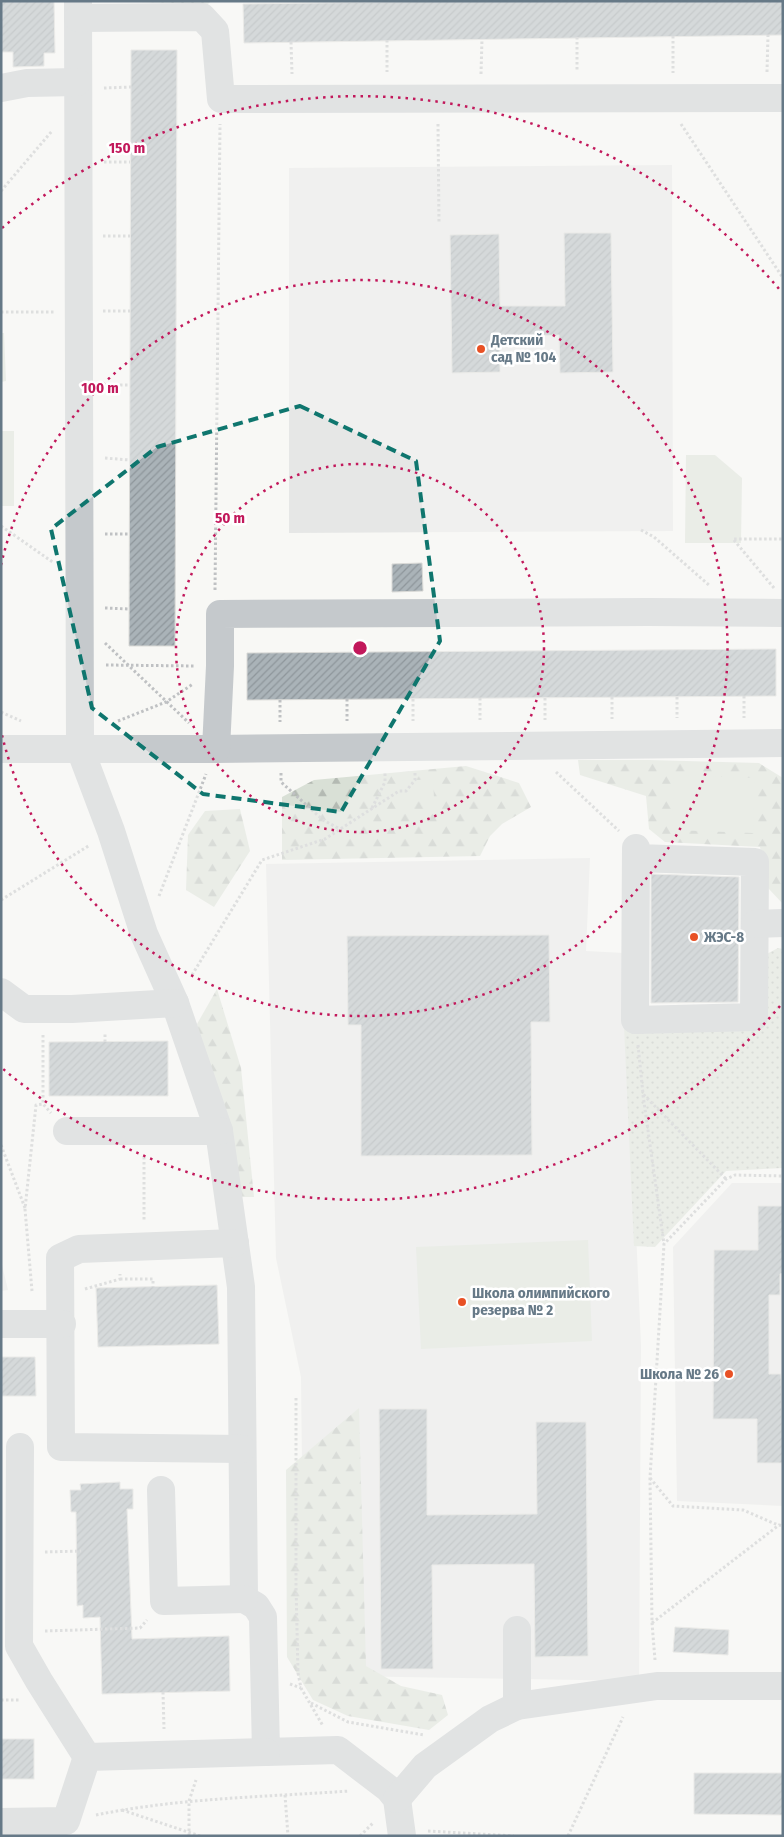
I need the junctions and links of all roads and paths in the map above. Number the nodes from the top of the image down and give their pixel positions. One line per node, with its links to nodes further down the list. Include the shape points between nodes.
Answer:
1 (78, 9): 8 (lane); 13 (lane, via 202,17 215,31)
2 (768, 35): 12 (path)
3 (672, 36): 11 (path)
4 (577, 38): 17 (path)
5 (482, 39): 10 (path)
6 (387, 40): 15 (path)
7 (291, 42): 14 (path)
8 (77, 82): 9 (lane, via 27,83); 25 (lane)
9 (1, 88)
10 (481, 98): 16 (lane); 17 (lane)
11 (669, 98): 12 (lane); 17 (lane); 21 (path)
12 (775, 98)
13 (221, 99): 14 (lane); 28 (path, via 214,605)
14 (292, 99): 15 (lane)
15 (388, 99): 16 (lane)
16 (437, 99): 20 (path)
17 (578, 99)
18 (54, 129): 19 (path)
19 (1, 191)
20 (439, 224)
21 (783, 278)
22 (1, 526): 25 (path)
23 (641, 530): 26 (path, via 654,537)
24 (783, 539): 27 (path, via 733,539)
25 (79, 580): 29 (lane)
26 (712, 588)
27 (780, 602): 28 (lane, via 648,612)
28 (220, 614): 31 (lane)
29 (80, 665): 30 (path); 33 (lane)
30 (128, 665): 31 (path); 32 (path)
31 (220, 666): 32 (path); 36 (lane)
32 (166, 702): 33 (path); 36 (path)
33 (80, 743): 36 (lane); 37 (lane); 43 (lane)
34 (783, 744): 35 (lane)
35 (528, 746): 36 (lane); 44 (path)
36 (216, 748): 45 (path)
37 (1, 749)
38 (415, 780): 41 (path, via 406,791 399,791)
39 (281, 782): 42 (path, via 323,820)
40 (385, 782): 41 (path)
41 (371, 810): 42 (path)
42 (340, 829): 50 (path, via 325,839 262,860)
43 (111, 831): 46 (path); 50 (lane, via 144,934)
44 (637, 853): 48 (lane, via 756,862); 51 (lane)
45 (158, 898)
46 (1, 900)
47 (783, 923): 48 (lane)
48 (755, 924): 51 (lane, via 754,1017)
49 (1, 992): 50 (lane, via 24,1009)
50 (175, 1003): 59 (lane)
51 (635, 1020): 55 (path)
52 (105, 1032): 54 (path)
53 (43, 1033): 56 (path)
54 (105, 1042)
55 (643, 1094): 62 (path); 65 (path)
56 (43, 1104): 57 (path); 63 (path, via 36,1105)
57 (67, 1131): 58 (lane)
58 (143, 1131): 59 (lane); 66 (path)
59 (219, 1131): 64 (lane)
60 (1, 1145): 63 (path)
61 (783, 1176): 62 (path, via 736,1175)
62 (726, 1179): 65 (path)
63 (25, 1209): 71 (path)
64 (235, 1243): 66 (lane); 76 (lane, via 241,1287)
65 (664, 1244): 77 (path)
66 (132, 1247): 67 (path); 69 (lane, via 79,1249 60,1258)
67 (120, 1279): 68 (path, via 153,1278); 69 (path)
68 (153, 1287)
69 (61, 1296): 72 (lane)
70 (1, 1324): 71 (lane)
71 (35, 1324): 72 (lane)
72 (62, 1324): 74 (lane)
73 (296, 1398): 90 (path, via 298,1674 301,1688)
74 (61, 1447): 75 (lane); 76 (lane)
75 (11, 1448): 81 (lane)
76 (242, 1449): 82 (lane)
77 (650, 1478): 79 (path, via 673,1506 743,1510); 83 (path)
78 (161, 1490): 82 (lane, via 164,1601)
79 (781, 1525): 83 (path)
80 (81, 1551): 81 (path)
81 (20, 1552): 86 (lane)
82 (244, 1599): 94 (lane, via 256,1606 263,1617)
83 (652, 1623): 88 (path)
84 (133, 1629): 86 (path)
85 (517, 1630): 91 (lane)
86 (20, 1631): 97 (lane, via 19,1646)
87 (783, 1686): 88 (lane)
88 (646, 1688): 91 (lane); 109 (path)
89 (163, 1692): 96 (path)
90 (310, 1703): 92 (path, via 348,1722); 93 (path)
91 (517, 1706): 98 (lane, via 490,1719 425,1766)
92 (429, 1736)
93 (338, 1750): 94 (lane); 98 (lane)
94 (266, 1752): 95 (lane)
95 (206, 1754): 96 (lane); 100 (path)
96 (164, 1755): 97 (lane)
97 (87, 1757): 103 (lane)
98 (393, 1794): 99 (path); 104 (lane)
99 (285, 1795): 100 (path); 107 (path)
100 (189, 1801): 101 (path); 105 (path)
101 (122, 1810): 103 (path); 105 (path)
102 (1, 1822): 103 (lane)
103 (68, 1828)
104 (402, 1833): 108 (path)
105 (189, 1834): 106 (path)
106 (200, 1836)
107 (288, 1836)
108 (514, 1836)
109 (568, 1836)

